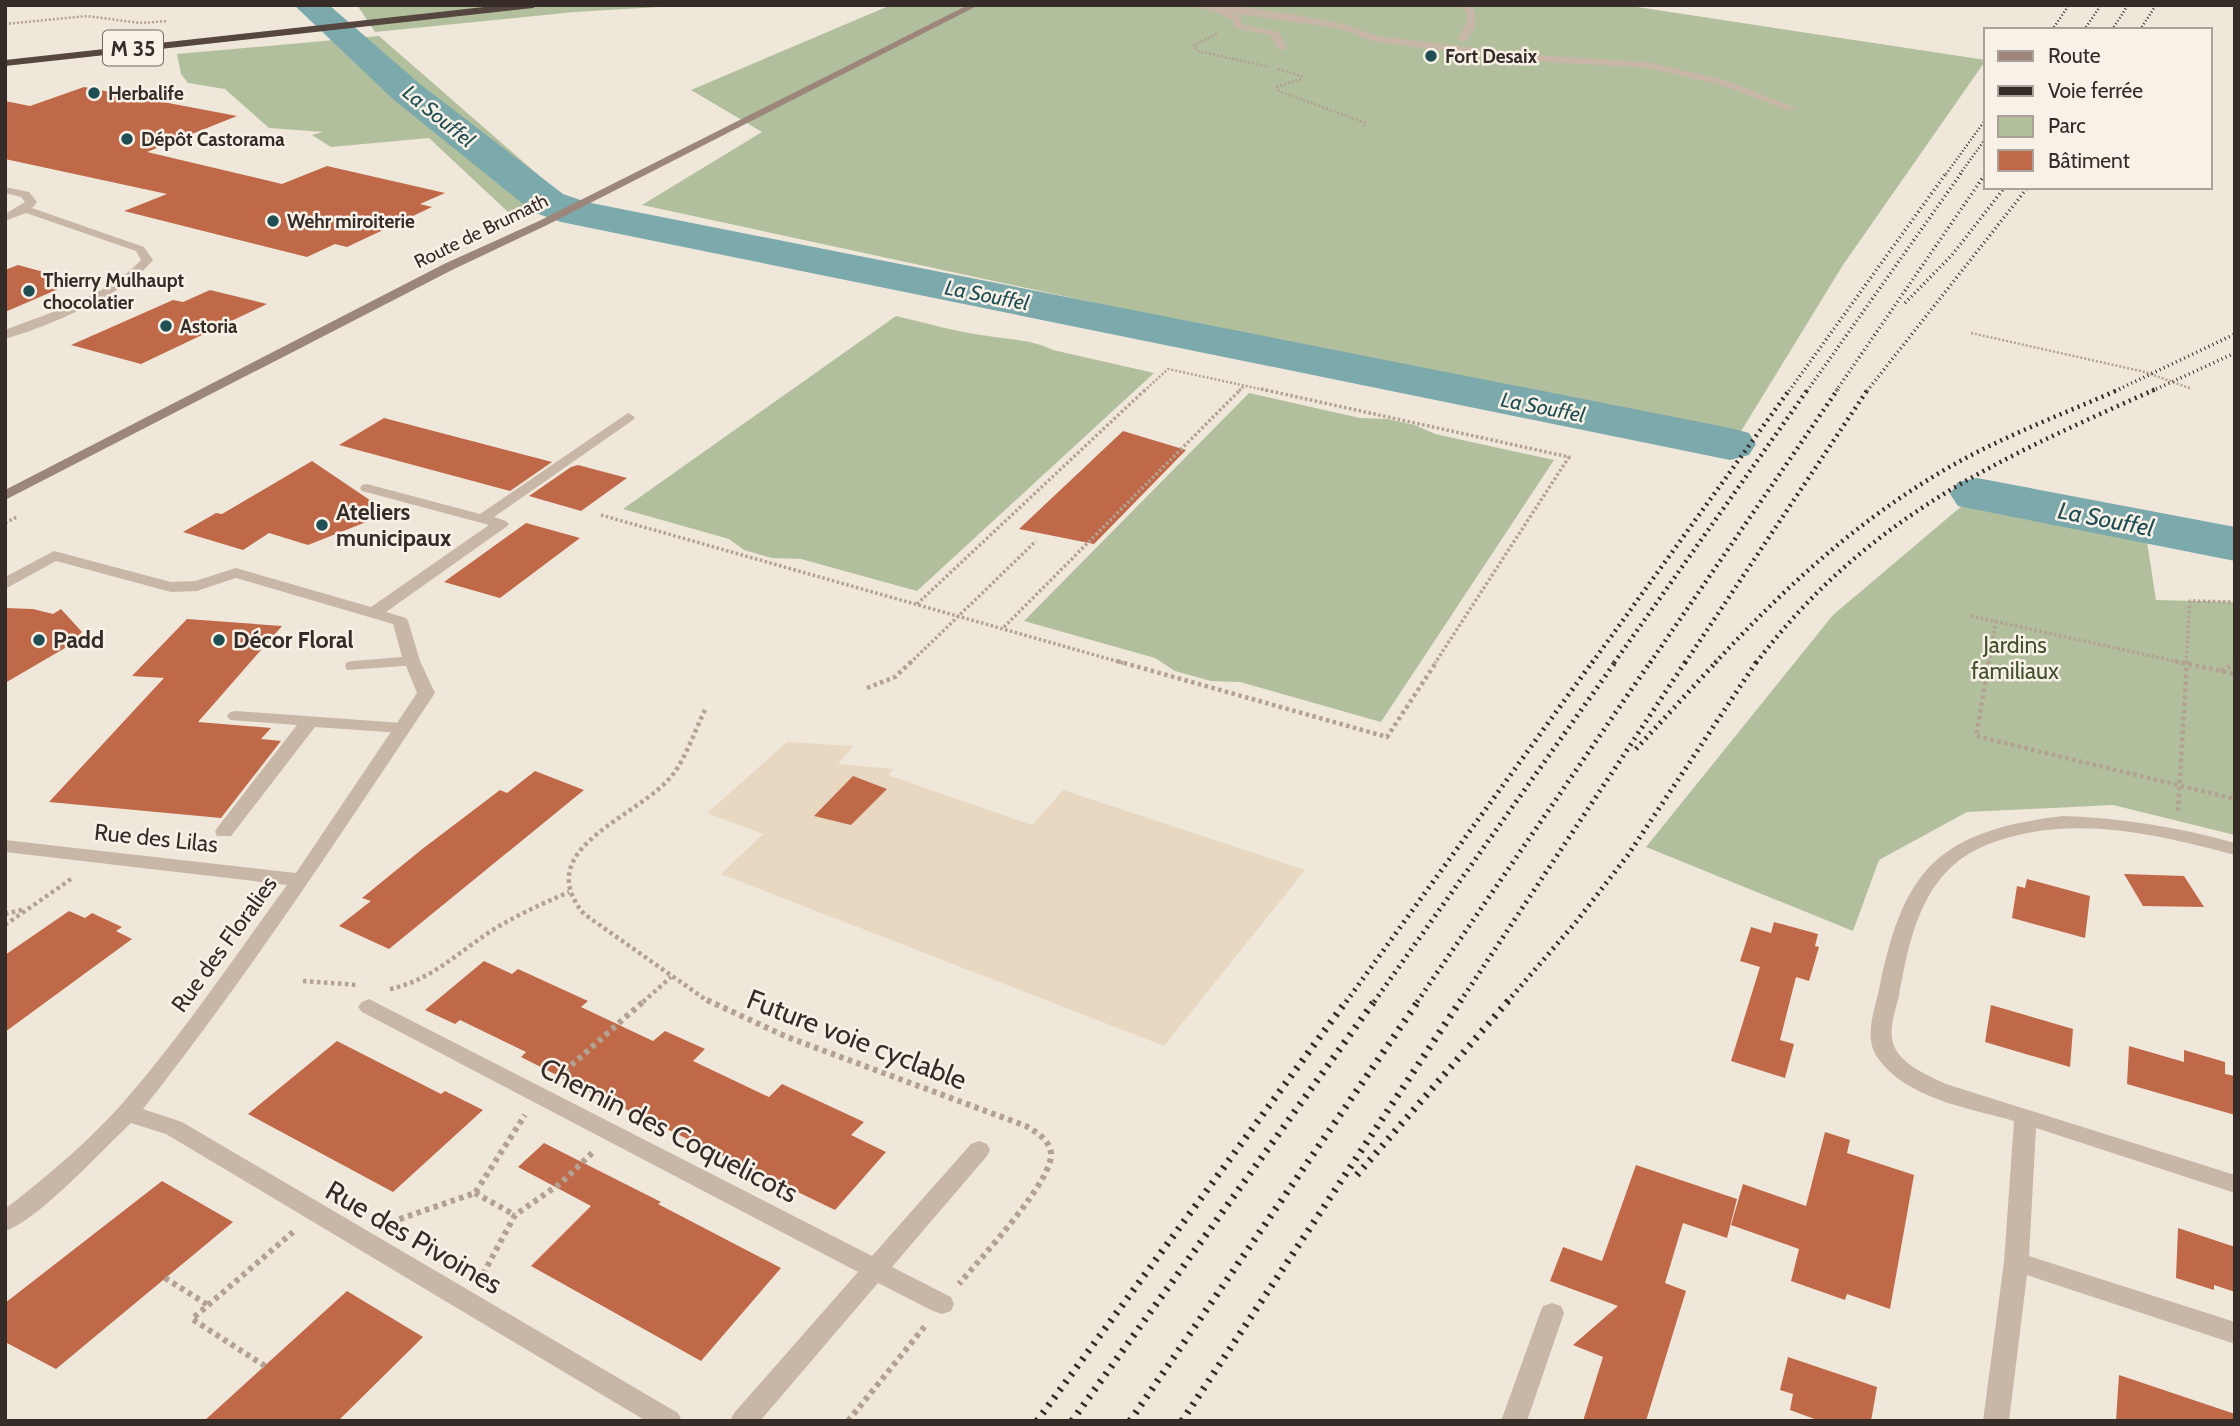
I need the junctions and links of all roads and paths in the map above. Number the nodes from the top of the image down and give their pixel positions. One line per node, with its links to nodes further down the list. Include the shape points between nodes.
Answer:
1 (423, 5): 12 (highway, M 35)
2 (533, 5): 13 (highway, M 35)
3 (975, 5): 26 (main road, Route de Brumath, via 481,252 476,264 388,309 287,351)
4 (1191, 5): 6 (street)
5 (1467, 5): 10 (street, via 1473,25)
6 (1221, 12): 9 (street, via 1237,19); 14 (street, via 1243,10 1297,18 1376,39 1534,58 1647,65 1722,82)
7 (175, 20): 8 (path, via 139,23 87,16)
8 (5, 24)
9 (1238, 26): 11 (street, via 1276,34); 15 (path, via 1194,45 1198,51 1294,72 1301,79 1282,83 1279,90 1356,118 1365,122)
10 (1463, 38)
11 (1282, 48)
12 (5, 51)
13 (5, 63)
14 (1791, 108)
15 (1364, 126)
16 (5, 190): 17 (street, via 30,197)
17 (25, 209): 18 (street); 19 (street)
18 (46, 218): 19 (street); 21 (street, via 140,249 147,260 120,284)
19 (5, 219)
20 (1971, 333): 23 (path, via 2145,372)
21 (5, 335)
22 (1244, 386): 32 (path, via 1168,369); 37 (path); 37 (path, via 1569,457 1387,737)
23 (2192, 389)
24 (628, 417): 28 (street)
25 (367, 488): 28 (street)
26 (5, 496)
27 (601, 515): 32 (path)
28 (482, 519): 33 (street, via 502,524)
29 (1036, 541): 34 (path)
30 (5, 584): 33 (street, via 54,556 171,587 197,586 236,573)
31 (2235, 602): 39 (path, via 2190,601)
32 (917, 604): 34 (path)
33 (373, 613): 38 (street, via 400,621)
34 (959, 615): 37 (path); 44 (path, via 895,677)
35 (1971, 616): 36 (path)
36 (1996, 621): 39 (path); 49 (path, via 1976,736)
37 (1003, 628)
38 (412, 661): 41 (street); 48 (street, Rue des Floralies, via 426,694)
39 (2187, 663): 42 (path); 49 (path)
40 (2235, 664): 42 (path)
41 (353, 666)
42 (2220, 671): 43 (path)
43 (2235, 674)
44 (867, 688)
45 (705, 710): 57 (path, via 674,773 584,845 573,859)
46 (236, 716): 47 (street)
47 (310, 722): 48 (street); 51 (street)
48 (402, 728): 56 (street, Rue des Floralies)
49 (2180, 786): 50 (path); 52 (path)
50 (2235, 799)
51 (225, 832)
52 (2177, 833): 54 (street); 68 (street, via 2071,822 2006,831 1945,863 1916,898 1906,920 1880,1034 1881,1048 1903,1073 1923,1083)
53 (5, 846): 55 (street, Rue des Lilas)
54 (2235, 849)
55 (107, 858): 56 (street, Rue des Lilas); 58 (path)
56 (301, 880): 67 (street, Rue des Floralies)
57 (569, 892): 61 (path, Future voie cyclable, via 584,914); 64 (path, via 523,912 415,985)
58 (30, 908): 59 (path); 60 (path)
59 (5, 914)
60 (5, 925)
61 (671, 977): 66 (path); 81 (path, Future voie cyclable, via 767,1029 1041,1134 1051,1147 1052,1163 1042,1182)
62 (303, 981): 63 (path)
63 (362, 985)
64 (382, 988)
65 (369, 1007): 66 (street, Chemin des Coquelicots)
66 (538, 1095): 69 (street, Chemin des Coquelicots); 72 (path)
67 (127, 1113): 73 (street, Rue des Pivoines, via 174,1129); 75 (street, Rue des Floralies)
68 (2026, 1116): 71 (street); 77 (street)
69 (612, 1133): 74 (path, via 561,1183); 78 (street, Chemin des Coquelicots)
70 (979, 1150): 78 (street)
71 (2235, 1184)
72 (475, 1193): 74 (path); 76 (path)
73 (314, 1213): 82 (path); 86 (street, Rue des Pivoines)
74 (515, 1215): 79 (path)
75 (5, 1222)
76 (391, 1222)
77 (2016, 1262): 84 (street); 90 (street)
78 (874, 1270): 81 (street, Chemin des Coquelicots); 87 (street)
79 (483, 1274)
80 (165, 1278): 82 (path)
81 (942, 1304): 88 (path, Future voie cyclable)
82 (208, 1305): 85 (path, via 192,1319)
83 (1552, 1312): 89 (street)
84 (2235, 1333)
85 (265, 1366)
86 (668, 1421)
87 (743, 1421)
88 (848, 1421)
89 (1514, 1421)
90 (1996, 1421)

